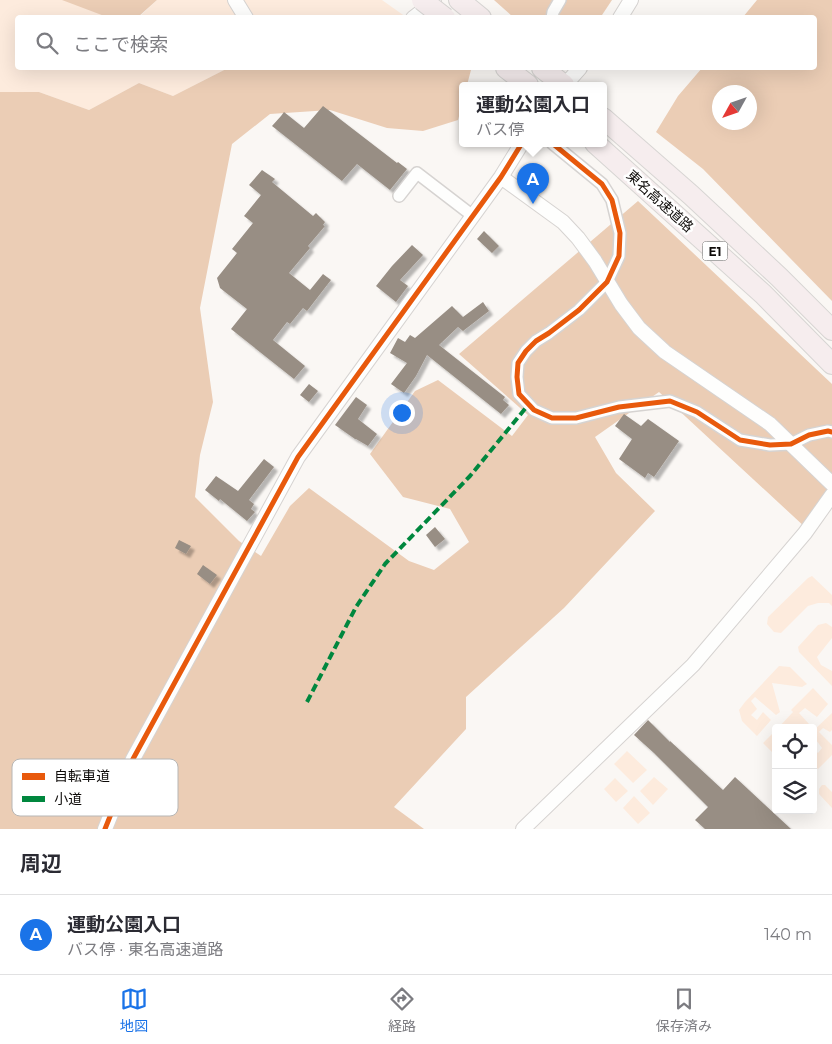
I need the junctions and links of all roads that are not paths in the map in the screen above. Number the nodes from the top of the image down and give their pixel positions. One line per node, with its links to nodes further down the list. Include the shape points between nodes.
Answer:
1 (235, 0): 6 (street)
2 (422, 0): 8 (highway, bridge)
3 (437, 0): 7 (street)
4 (560, 0): 9 (street)
5 (631, 0): 10 (street)
6 (244, 15)
7 (417, 15)
8 (440, 15)
9 (552, 15)
10 (622, 15)
11 (509, 70): 14 (highway)
12 (545, 70): 15 (highway)
13 (577, 70): 16 (street)
14 (524, 82)
15 (560, 82)
16 (567, 82)
17 (607, 122): 25 (highway, 東名高速道路 / E1, via 772,270)
18 (520, 147): 21 (street)
19 (557, 147): 24 (street, via 602,184 612,200 620,233 619,256)
20 (599, 147): 26 (highway, 東名高速道路 / E1, via 756,288)
21 (501, 177): 23 (street); 24 (street, via 563,222 595,261)
22 (399, 196): 23 (street, via 417,173)
23 (473, 216): 31 (street, via 298,457)
24 (607, 282): 28 (street, via 640,328 665,352 770,424); 28 (street, via 579,310 536,341 518,363 519,394 534,410 552,418 576,418 619,407 670,401 696,412 740,440 770,445)
25 (832, 330)
26 (832, 364)
27 (832, 432): 28 (street, via 808,435)
28 (791, 444): 29 (street)
29 (832, 484)
30 (832, 494): 34 (street, via 805,533 693,665)
31 (133, 759)
32 (111, 816): 33 (street)
33 (106, 829)
34 (523, 829)

